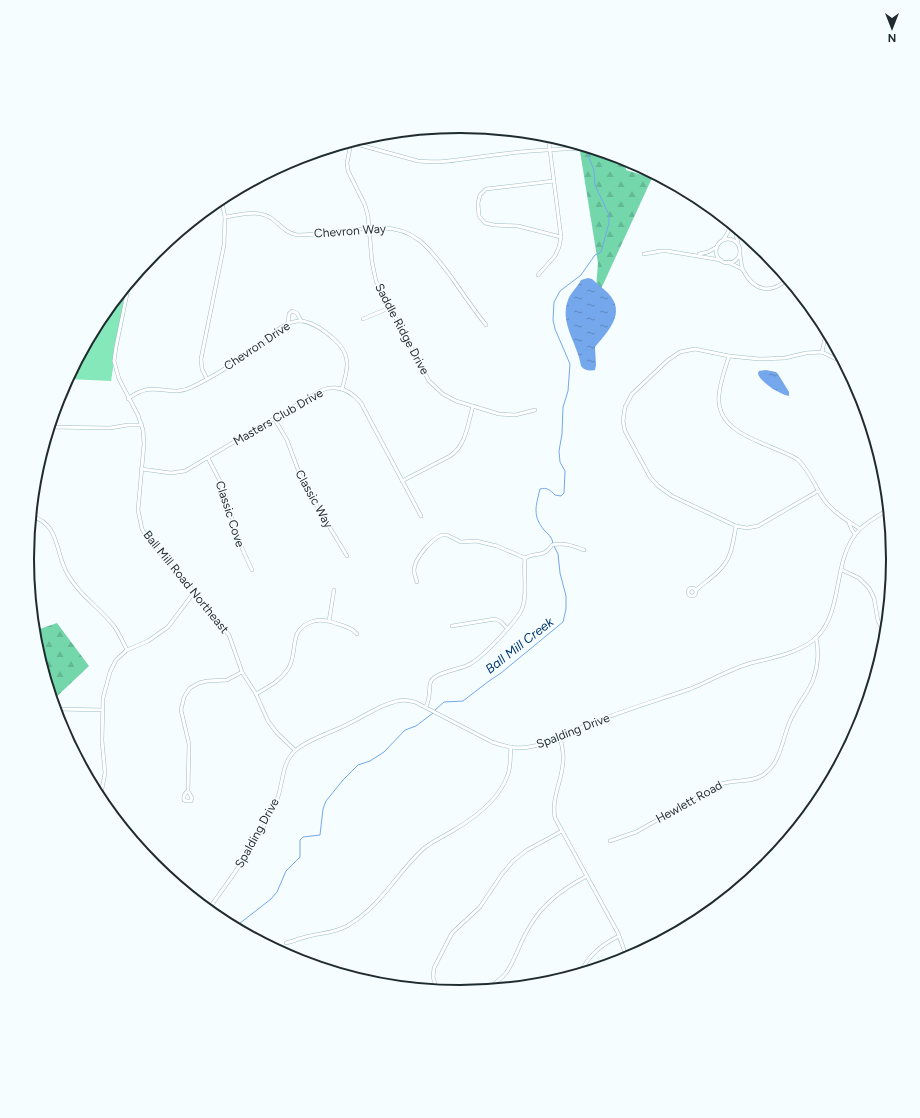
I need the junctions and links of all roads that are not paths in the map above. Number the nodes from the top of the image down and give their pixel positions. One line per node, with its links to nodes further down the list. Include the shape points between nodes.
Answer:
1 (549, 143): 5 (street)
2 (360, 145): 5 (street, via 429,162)
3 (349, 148): 9 (street, Saddle Ridge Drive, via 348,171 365,205)
4 (575, 149): 5 (street)
5 (550, 150): 6 (street)
6 (554, 181): 12 (street); 12 (street, via 486,189 480,195 478,211 482,220 490,225 518,226)
7 (223, 205): 8 (street)
8 (225, 217): 9 (street, Chevron Way, via 261,214 286,232 297,235); 34 (street, via 224,245 201,359)
9 (369, 228): 25 (street, Saddle Ridge Drive, via 374,273); 29 (street, Chevron Way, via 398,230 426,245)
10 (729, 229): 13 (street)
11 (736, 235): 14 (street)
12 (561, 237): 22 (street, via 555,256)
13 (723, 240): 14 (street, via 731,239); 15 (street)
14 (738, 244): 16 (street)
15 (717, 247): 18 (street); 19 (street)
16 (740, 253): 20 (street); 21 (street)
17 (644, 254): 18 (street, via 661,250)
18 (698, 255): 19 (street)
19 (721, 260): 20 (street)
20 (728, 262): 21 (street)
21 (742, 269): 23 (street, via 759,288 774,289)
22 (538, 275)
23 (783, 282)
24 (127, 294): 36 (street, Ball Mill Road Northeast, via 114,361 118,380)
25 (389, 308): 26 (street); 37 (street, Saddle Ridge Drive, via 429,381 450,398)
26 (363, 319)
27 (301, 321): 28 (street, Chevron Drive); 28 (street, via 297,313 292,311); 35 (street, Chevron Drive, via 333,338 344,350 348,367)
28 (288, 324): 34 (street, Chevron Drive, via 256,348)
29 (486, 325)
30 (825, 339): 31 (street)
31 (822, 352): 32 (street, via 770,359); 33 (street)
32 (729, 356): 45 (street, via 719,396 720,408 725,419 739,432 797,459 804,466); 50 (street, via 695,348 675,354 632,394 625,407 623,421 625,431 637,454 658,486 672,496)
33 (836, 359)
34 (206, 379): 36 (street, Chevron Drive, via 184,390 150,389)
35 (342, 389): 39 (street, Masters Club Drive, via 332,387 322,390); 44 (street, via 352,394 360,403)
36 (128, 399): 40 (street, Ball Mill Road Northeast)
37 (473, 406): 38 (street, Saddle Ridge Drive, via 506,416); 44 (street, via 462,443 457,451)
38 (535, 410)
39 (274, 418): 42 (street, Masters Club Drive); 54 (street, Classic Way, via 287,440 302,483)
40 (142, 425): 41 (street, via 110,428); 43 (street, Ball Mill Road Northeast, via 144,444)
41 (55, 427)
42 (208, 458): 43 (street, Masters Club Drive, via 180,473); 56 (street, Classic Cove, via 221,483 240,544)
43 (141, 469): 61 (street, Ball Mill Road Northeast, via 138,510 142,529 150,542)
44 (402, 481): 47 (street)
45 (818, 491): 49 (street, via 827,504); 50 (street, via 758,526)
46 (883, 513): 51 (street, Spalding Drive)
47 (421, 516)
48 (36, 518): 68 (street, via 50,528 70,579 114,626)
49 (849, 523): 51 (street); 52 (street)
50 (736, 526): 60 (street, via 726,562)
51 (860, 529): 52 (street, Spalding Drive)
52 (855, 534): 57 (street, Spalding Drive, via 846,550)
53 (584, 550): 55 (street, via 569,544 554,544 544,554 529,555)
54 (347, 556)
55 (525, 558): 58 (street, via 497,546 476,541 461,542 442,535 427,547 417,561 414,570); 65 (street, via 523,604 519,615)
56 (252, 570)
57 (842, 570): 63 (street, via 859,578 869,588); 67 (street, Spalding Drive, via 827,623)
58 (418, 582)
59 (334, 590): 62 (street)
60 (696, 590)
61 (195, 591): 68 (street, via 168,627 148,641); 69 (street, Ball Mill Road Northeast, via 229,635)
62 (329, 621): 66 (street, via 352,629); 70 (street, via 314,621 302,628 295,638 292,662 287,670 276,682)
63 (880, 625)
64 (452, 626): 65 (street, via 495,619)
65 (508, 628): 71 (street, via 476,661 432,679)
66 (357, 634)
67 (816, 638): 74 (street, Spalding Drive, via 792,652 726,672 692,688); 80 (street, Hewlett Road, via 818,653 814,679 792,715 777,758 769,770 756,778 722,784 636,832)
68 (127, 650): 73 (street, via 116,660 110,672 104,690)
69 (242, 672): 70 (street, Ball Mill Road Northeast); 78 (street, via 228,680 199,683 190,688 184,697 181,710 189,744)
70 (256, 694): 76 (street, Ball Mill Road Northeast, via 272,727)
71 (426, 708): 75 (street, Spalding Drive, via 492,742); 76 (street, Spalding Drive, via 409,701 394,702)
72 (62, 709): 73 (street)
73 (103, 710): 77 (street, via 102,742 105,773)
74 (560, 737): 75 (street, Spalding Drive, via 533,747); 79 (street, via 563,763 553,805 555,818)
75 (511, 747): 84 (street, via 508,775 495,797 468,821 422,850 386,894 365,914 336,931)
76 (295, 750): 82 (street, Spalding Drive, via 286,763 278,796 257,838)
77 (102, 789)
78 (188, 791)
79 (562, 831): 81 (street); 88 (street, via 527,850 513,861 480,907 452,933 434,968)
80 (610, 841)
81 (587, 876): 83 (street); 87 (street, via 563,890 543,908 529,927 506,973)
82 (212, 905)
83 (619, 936): 85 (street); 86 (street, via 599,948)
84 (286, 943)
85 (625, 952)
86 (585, 966)
87 (494, 983)
88 (435, 984)

